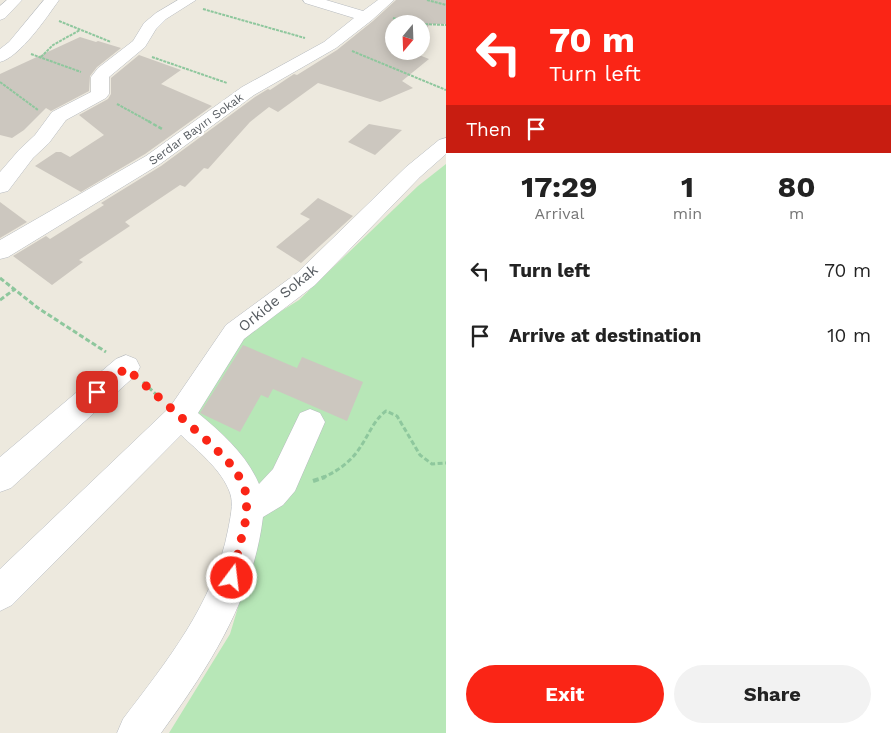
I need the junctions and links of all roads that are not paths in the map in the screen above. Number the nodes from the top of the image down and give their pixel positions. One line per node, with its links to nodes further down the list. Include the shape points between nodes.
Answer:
1 (15, 0): 6 (street)
2 (52, 0): 8 (street)
3 (310, 0): 7 (street)
4 (387, 0): 7 (street, Serdar Bayırı Sokak)
5 (186, 2): 11 (street, via 161,16 133,50 110,66 100,85 64,112)
6 (0, 15)
7 (367, 17): 12 (street, Serdar Bayırı Sokak, via 332,43 248,91 153,160)
8 (6, 53)
9 (446, 134): 10 (street, Orkide Sokak)
10 (439, 149): 14 (street, Orkide Sokak, via 306,279 235,332)
11 (0, 186)
12 (0, 252)
13 (126, 368): 16 (street)
14 (180, 416): 17 (street, via 236,470 247,495); 18 (street, Orkide Sokak)
15 (310, 422): 17 (street, via 284,480)
16 (0, 477)
17 (259, 501): 19 (street, via 218,614 193,657)
18 (0, 593)
19 (138, 733)

